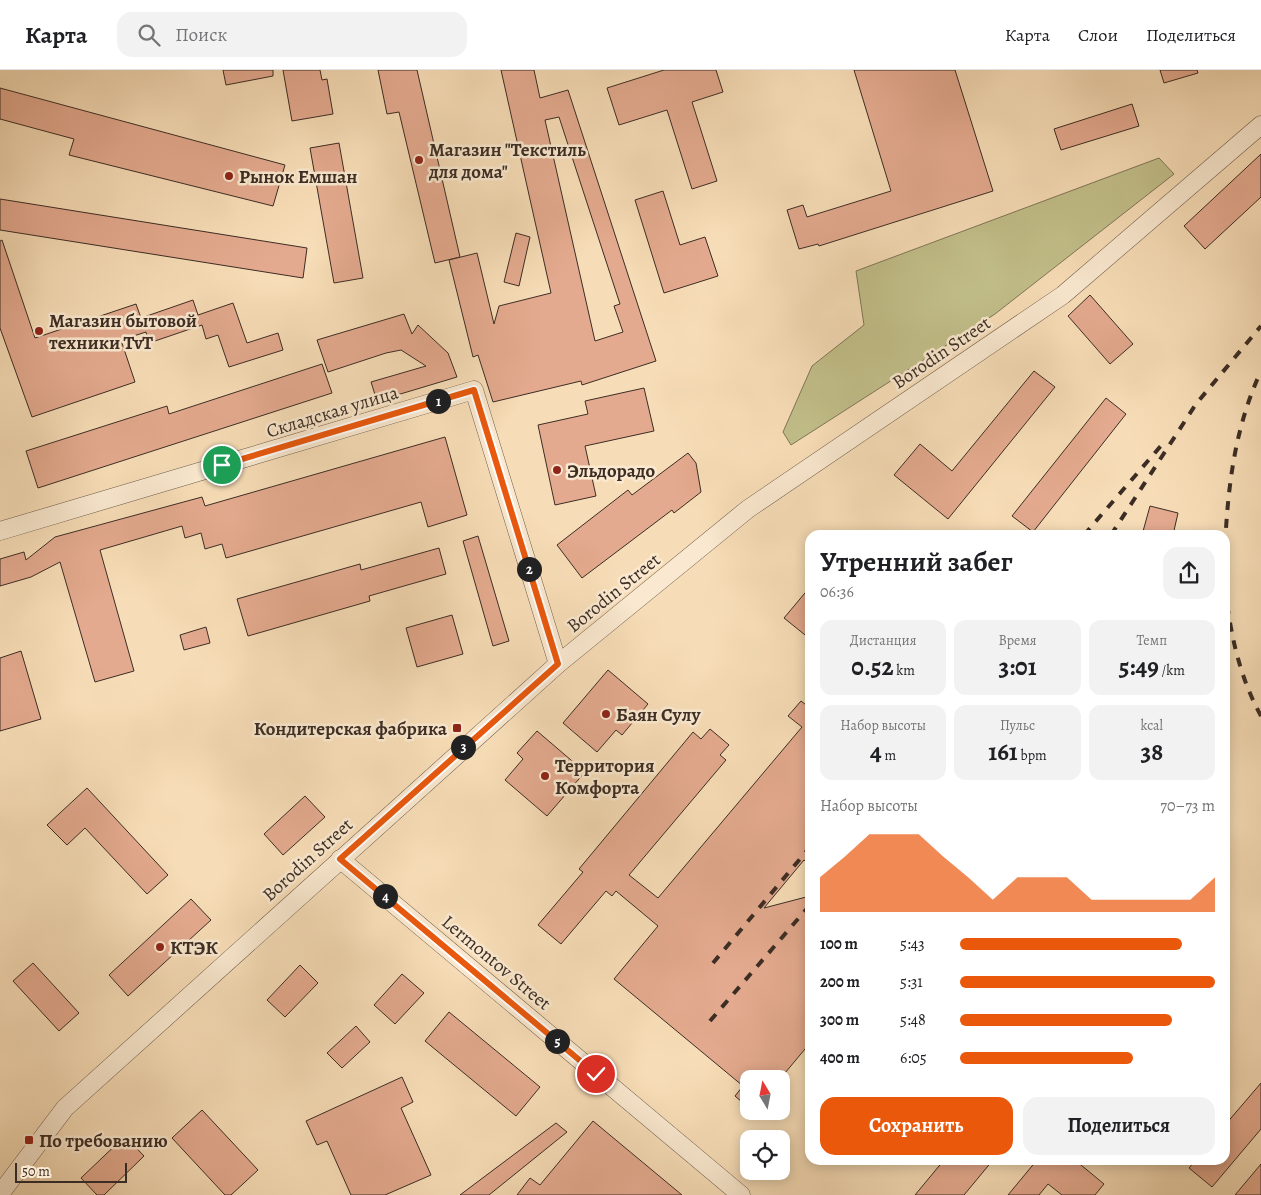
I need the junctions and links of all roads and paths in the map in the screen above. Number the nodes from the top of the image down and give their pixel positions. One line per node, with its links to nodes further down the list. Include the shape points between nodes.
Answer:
1 (1261, 125): 3 (street, Borodin Street, via 1063,295 748,509)
2 (0, 531): 3 (street, Складская улица, via 474,390)
3 (558, 664): 4 (street, Borodin Street)
4 (340, 859): 5 (street, Borodin Street, via 65,1108); 6 (street, Lermontov Street)
5 (0, 1194)
6 (741, 1195)

